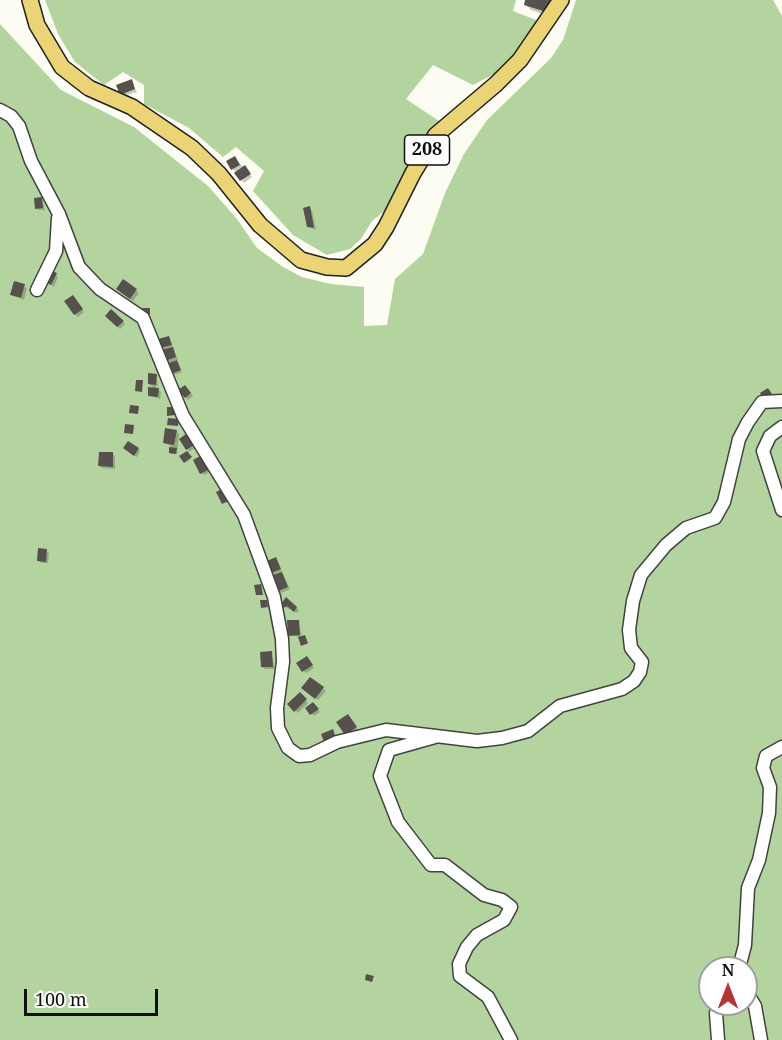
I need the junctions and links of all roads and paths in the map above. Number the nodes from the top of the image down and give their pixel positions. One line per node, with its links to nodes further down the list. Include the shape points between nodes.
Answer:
1 (30, 0): 2 (main road, 208, via 37,25 62,67 89,88 132,107 192,148 219,174 260,225 301,260 346,268 386,228 436,135 520,60)
2 (561, 0)
3 (0, 111): 4 (street, via 20,126 34,169)
4 (59, 214): 5 (street, via 56,251); 9 (street, via 84,273 100,289 143,318 183,416 248,523 278,615 283,662 276,719 288,748 299,756 310,755 336,742 386,730)
5 (37, 290)
6 (782, 400): 9 (street, via 762,402 748,422 739,439 724,502 715,518 686,528 641,575 629,630 630,645 642,662 634,681 560,706 522,734 489,741)
7 (782, 427): 8 (street, via 770,436 763,451)
8 (782, 510)
9 (442, 736): 14 (street, via 388,750 380,776 398,822 431,865 445,865 484,895 511,907 504,920 477,935 459,964 460,976 488,997)
10 (782, 747): 11 (street, via 766,756 763,768 770,787 769,813 759,860 748,888)
11 (743, 956)
12 (716, 1016): 15 (street)
13 (757, 1016): 16 (street)
14 (511, 1040)
15 (718, 1040)
16 (761, 1040)

